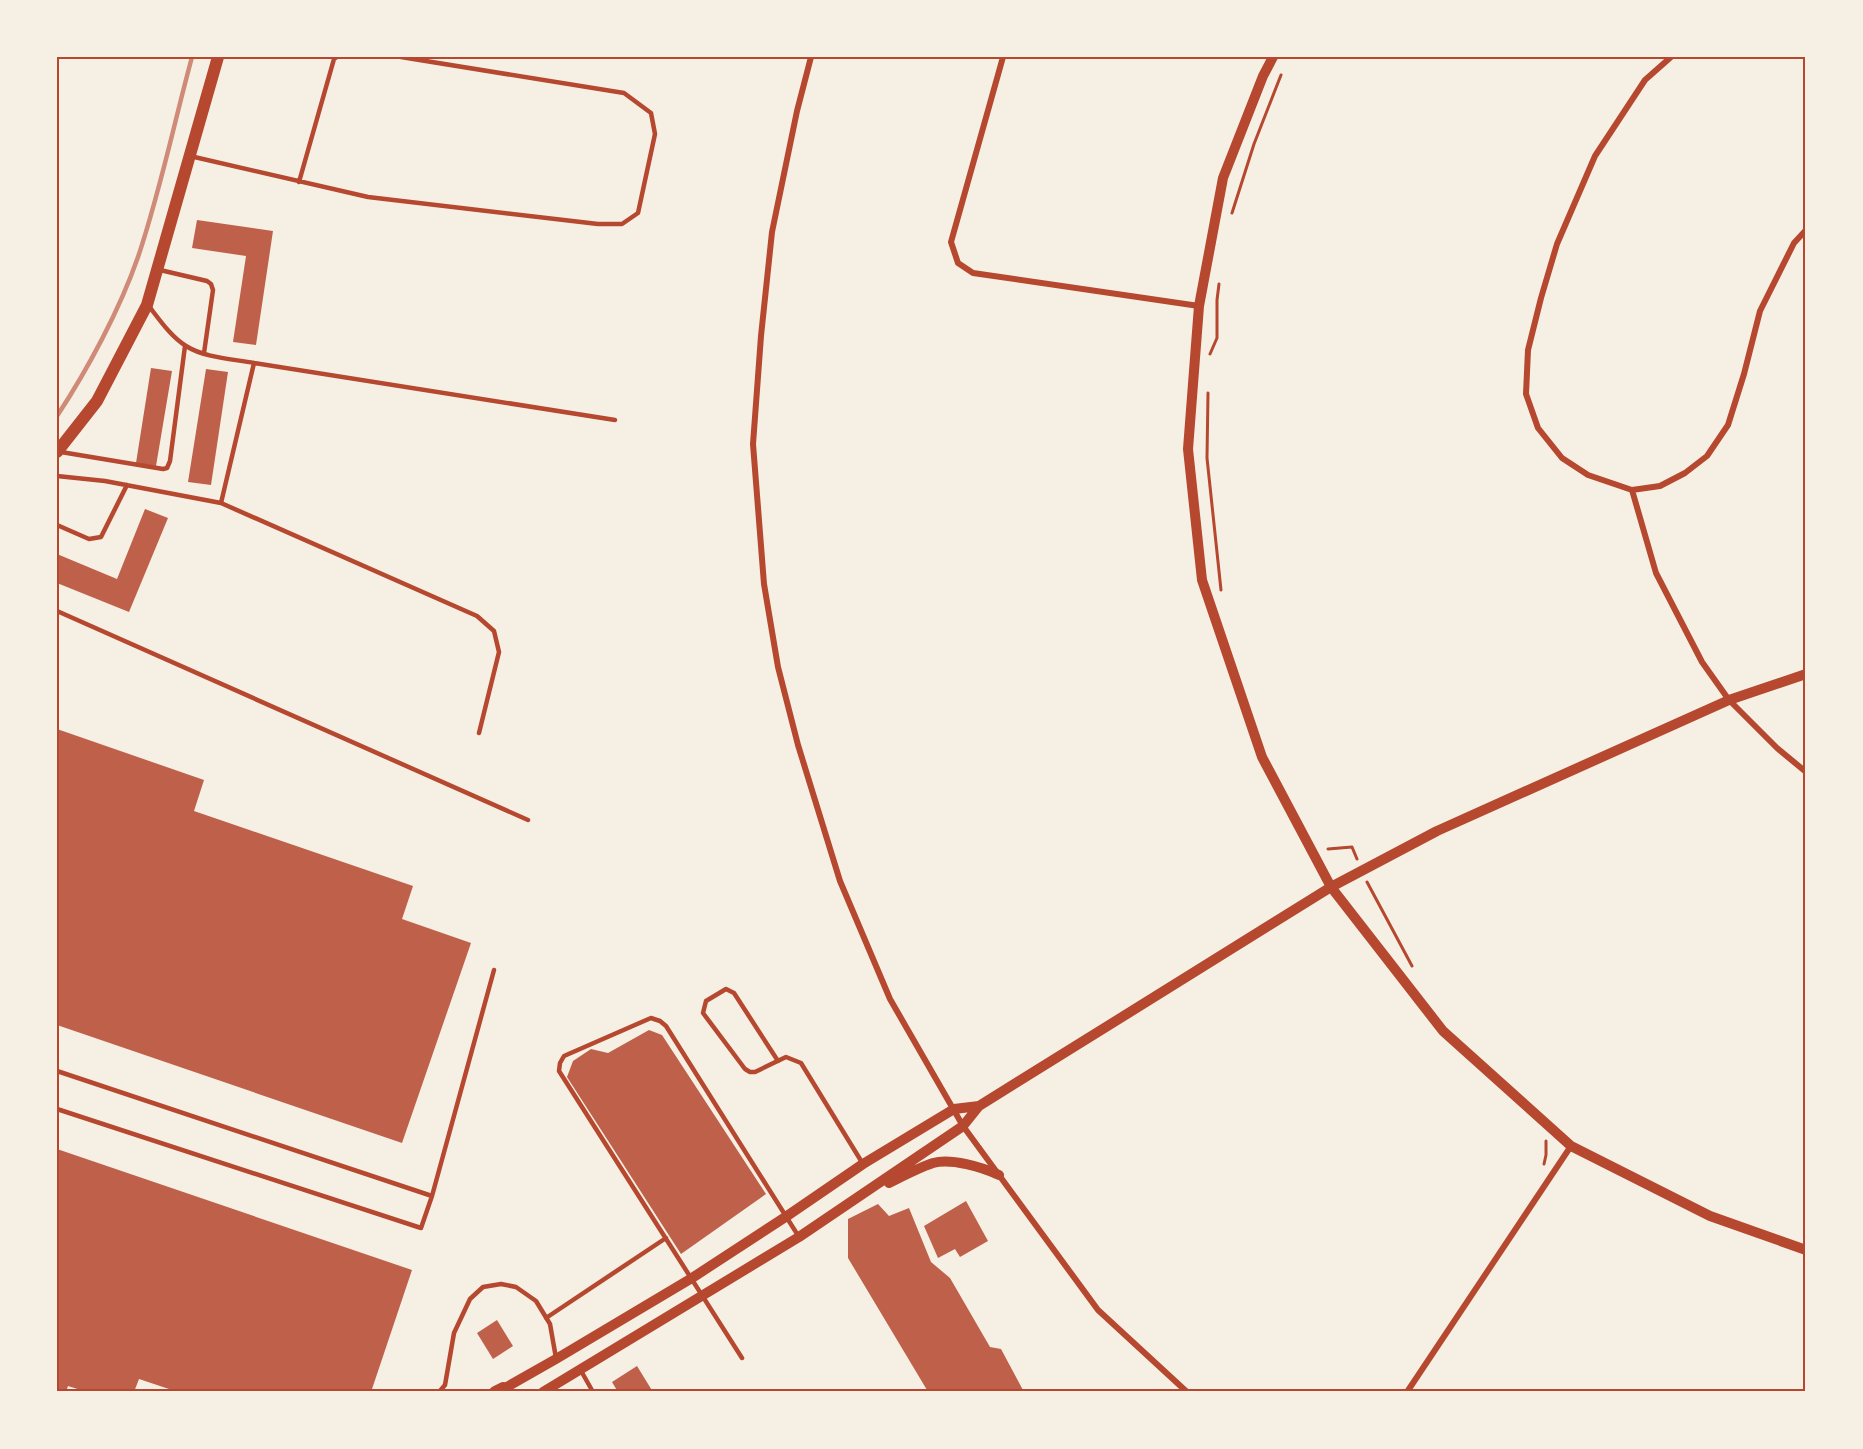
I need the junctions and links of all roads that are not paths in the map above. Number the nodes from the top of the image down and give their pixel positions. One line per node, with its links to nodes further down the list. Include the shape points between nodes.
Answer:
1 (218, 57): 8 (main road)
2 (338, 57): 9 (lane, via 334,59)
3 (401, 57): 9 (lane, via 624,93 651,113 655,134 638,213 622,224 598,224 368,197)
4 (811, 57): 36 (street, via 772,232 760,336 753,444 764,584 778,667 798,746 840,881 890,999)
5 (1003, 57): 13 (street, via 951,242 958,263 973,273)
6 (1273, 57): 13 (street, via 1223,178)
7 (1671, 57): 21 (street, via 1645,80 1595,156 1557,244 1528,350 1526,394 1538,428 1562,458 1588,475)
8 (190, 156): 9 (lane); 11 (main road)
9 (299, 182)
10 (1806, 230): 21 (street, via 1794,243 1760,311 1728,425 1707,456 1684,473 1659,486)
11 (157, 269): 12 (main road); 15 (lane, via 211,284)
12 (147, 305): 14 (lane); 18 (main road, via 97,401)
13 (1199, 306): 30 (street, via 1188,449 1203,580 1262,757)
14 (185, 346): 15 (lane); 18 (lane, via 167,468)
15 (204, 353): 16 (lane)
16 (254, 363): 17 (lane); 22 (lane)
17 (615, 420)
18 (58, 452)
19 (57, 476): 20 (lane)
20 (127, 485): 22 (lane); 23 (lane, via 102,537 89,539)
21 (1632, 490): 26 (street, via 1656,573 1702,662)
22 (220, 503): 27 (lane, via 477,616 494,631 499,652)
23 (57, 525)
24 (57, 612): 29 (lane)
25 (1806, 674): 26 (street)
26 (1729, 700): 28 (street); 30 (street, via 1437,831)
27 (479, 733)
28 (1806, 772)
29 (528, 819)
30 (1331, 887): 34 (street); 38 (street, via 1443,1031)
31 (494, 970): 42 (lane)
32 (778, 1060): 32 (lane, via 755,1071 745,1069 703,1013 706,1001 726,989 734,993); 39 (lane, via 786,1058 801,1063)
33 (57, 1071): 42 (lane)
34 (979, 1107): 36 (street); 37 (street)
35 (57, 1109): 42 (lane, via 419,1228)
36 (954, 1109): 37 (street); 39 (street)
37 (963, 1126): 40 (street); 41 (street)
38 (1571, 1146): 46 (street, via 1710,1216); 58 (street)
39 (863, 1164): 43 (street)
40 (999, 1175): 41 (street, via 983,1168 936,1162 879,1189); 57 (street, via 1098,1310)
41 (863, 1192): 44 (street)
42 (432, 1196)
43 (787, 1216): 44 (lane); 45 (lane, via 666,1026 651,1018 564,1056 559,1071); 47 (street)
44 (799, 1237): 48 (street)
45 (666, 1238): 47 (lane); 49 (lane)
46 (1806, 1250)
47 (692, 1278): 48 (lane); 51 (street)
48 (702, 1295): 50 (lane); 52 (street)
49 (546, 1318): 51 (lane); 54 (lane, via 536,1300 516,1287 483,1287 470,1299 454,1333 445,1385)
50 (742, 1358)
51 (556, 1359): 53 (street)
52 (580, 1370): 55 (street); 56 (lane)
53 (498, 1391)
54 (439, 1392)
55 (543, 1392)
56 (593, 1392)
57 (1187, 1392)
58 (1407, 1392)

